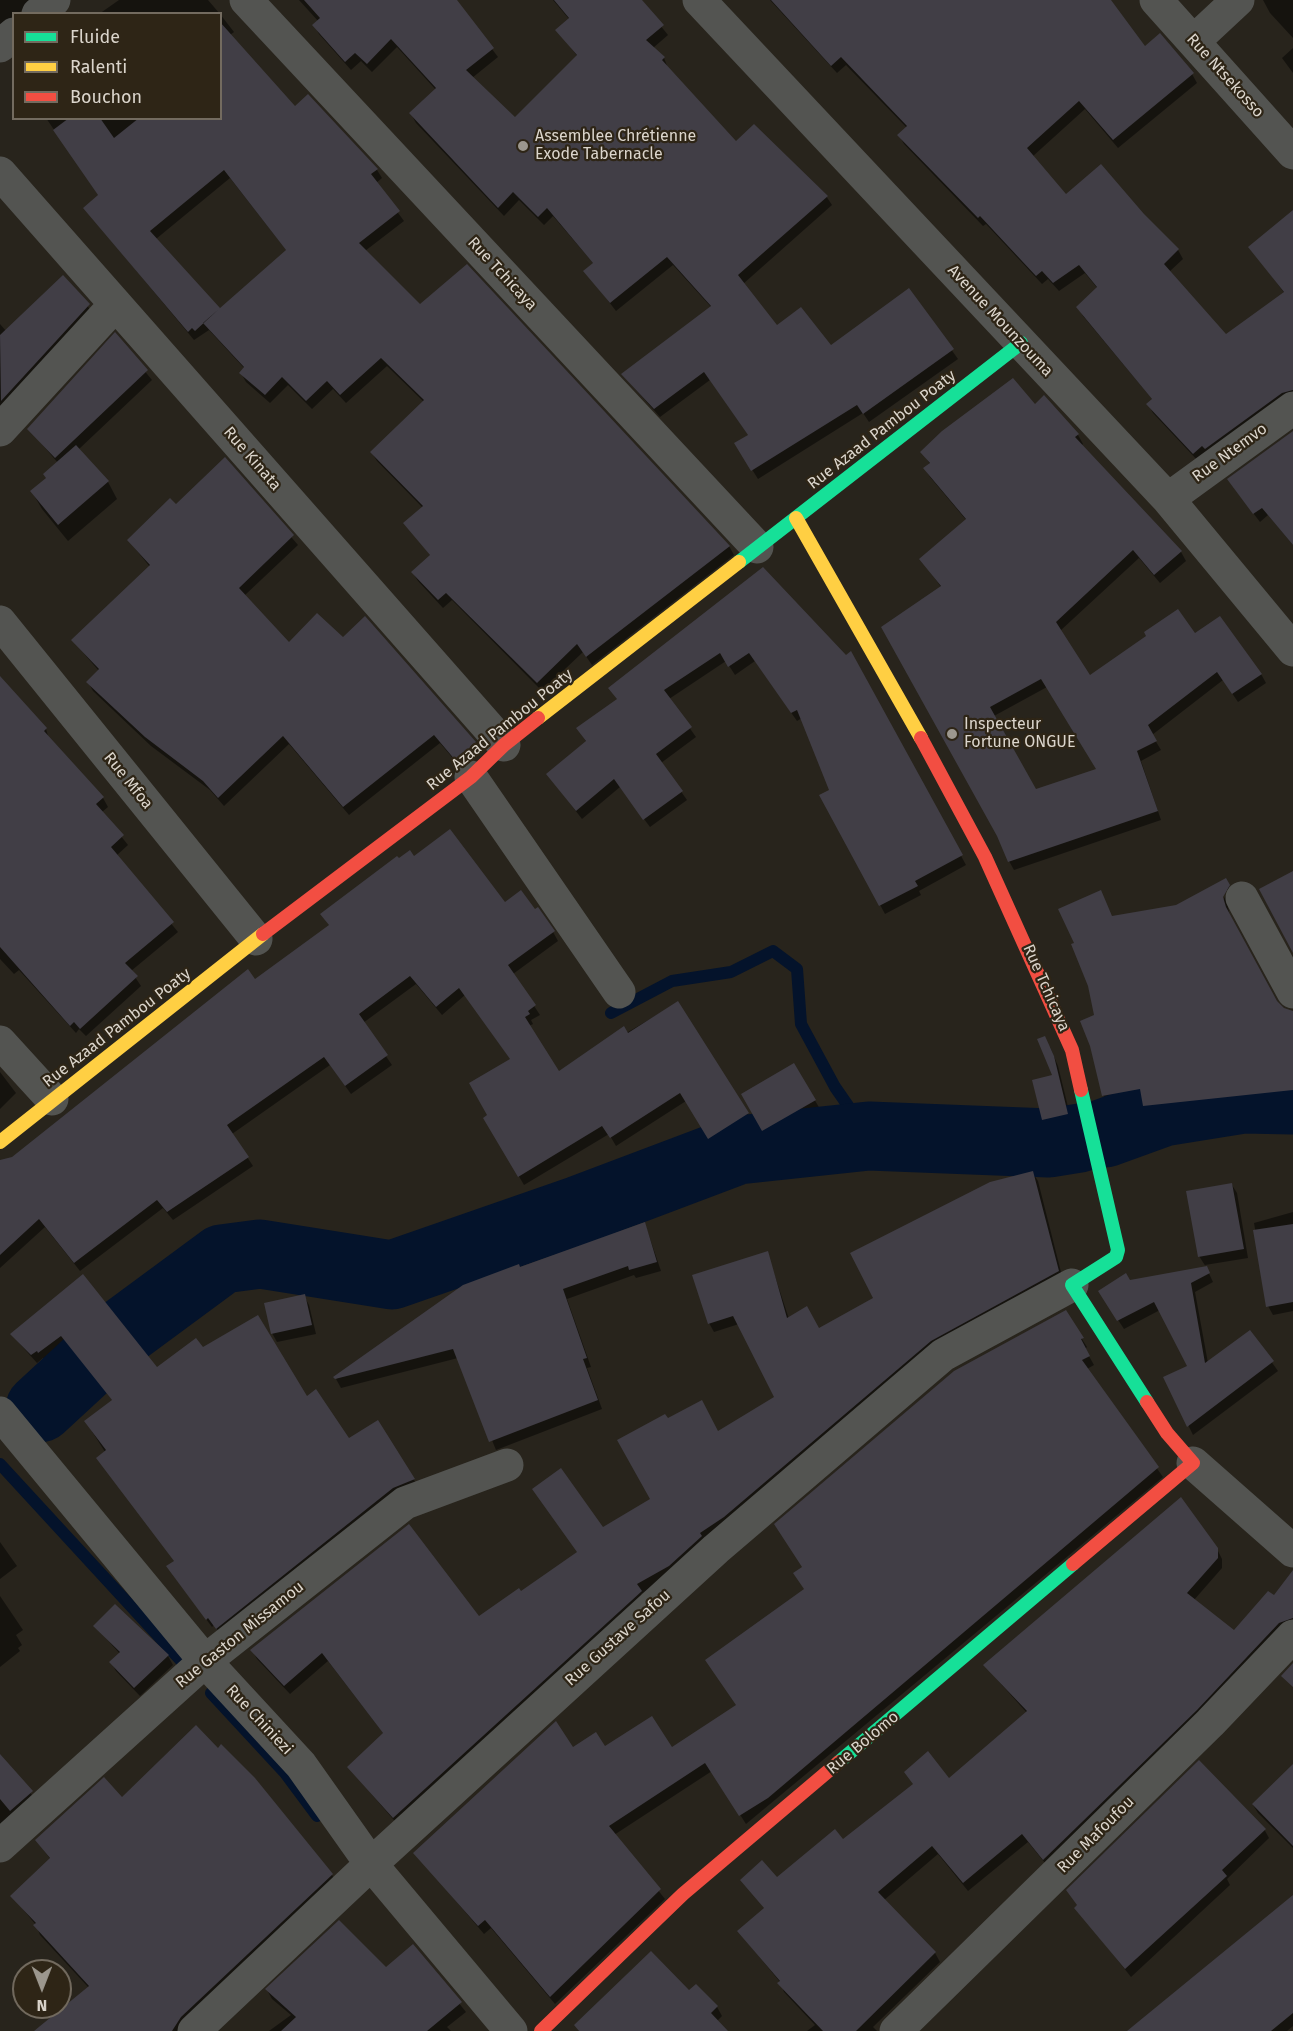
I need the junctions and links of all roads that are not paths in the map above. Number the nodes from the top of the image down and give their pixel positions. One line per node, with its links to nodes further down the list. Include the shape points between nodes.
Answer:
1 (54, 0): 6 (street)
2 (246, 0): 18 (street, Rue Tchicaya)
3 (699, 0): 13 (street, Avenue Mounzouma)
4 (1155, 0): 8 (street, Rue Ntsekosso)
5 (1238, 0): 8 (street)
6 (40, 12)
7 (12, 36): 9 (street)
8 (1194, 41): 10 (street, Rue Ntsekosso)
9 (0, 46)
10 (1293, 153)
11 (0, 173): 12 (street, Rue Kinata)
12 (115, 304): 15 (street); 21 (street, Rue Kinata)
13 (1021, 343): 16 (street, Avenue Mounzouma); 17 (street, Rue Azaad Pambou Poaty)
14 (1293, 408): 16 (street, Rue Ntemvo)
15 (0, 430)
16 (1168, 499): 20 (street, Avenue Mounzouma)
17 (796, 518): 18 (street, Rue Azaad Pambou Poaty); 30 (street, Rue Tchicaya, via 975,837 1072,1050 1118,1250 1116,1257)
18 (757, 547): 21 (street, Rue Azaad Pambou Poaty)
19 (0, 622): 24 (street, Rue Mfoa)
20 (1293, 650)
21 (504, 745): 22 (street, Rue Azaad Pambou Poaty)
22 (471, 777): 24 (street, Rue Azaad Pambou Poaty); 25 (street)
23 (1242, 898): 26 (street)
24 (256, 939): 28 (street, Rue Azaad Pambou Poaty)
25 (619, 992)
26 (1293, 992)
27 (0, 1042): 28 (street)
28 (52, 1099): 29 (street, Rue Azaad Pambou Poaty)
29 (0, 1142)
30 (1072, 1285): 32 (street); 38 (street, Rue Gustave Safou, via 943,1355 716,1549)
31 (0, 1413): 36 (street, Rue Chiniezi)
32 (1187, 1458): 34 (street); 41 (street, Rue Bolomo, via 683,1894)
33 (507, 1465): 36 (street, Rue Gaston Missamou, via 405,1503)
34 (1293, 1551)
35 (1293, 1636): 42 (street, Rue Mafoufou, via 1202,1731)
36 (205, 1661): 37 (street, Rue Gaston Missamou); 38 (street, Rue Chiniezi, via 301,1766)
37 (0, 1846)
38 (371, 1864): 39 (street, Rue Gustave Safou); 40 (street, Rue Chiniezi)
39 (194, 2031)
40 (511, 2031)
41 (541, 2031)
42 (896, 2031)

